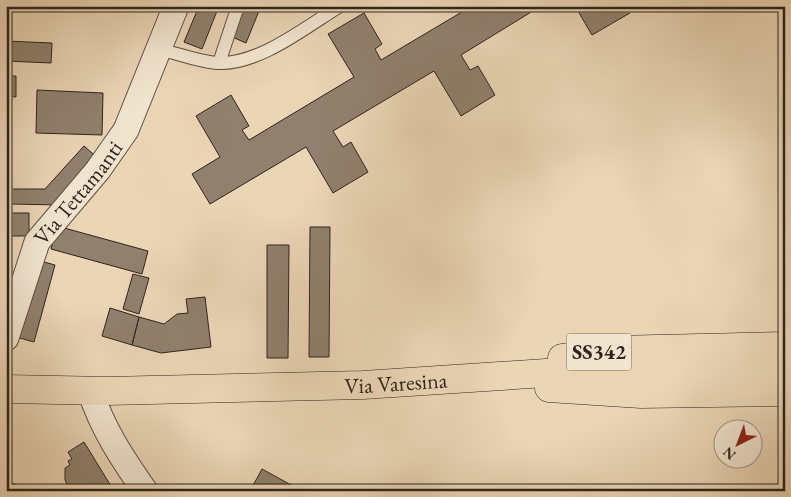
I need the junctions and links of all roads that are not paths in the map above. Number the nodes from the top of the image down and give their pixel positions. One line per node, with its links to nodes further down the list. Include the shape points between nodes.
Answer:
1 (176, 6): 4 (street, Via Tettamanti)
2 (238, 6): 5 (lane)
3 (340, 6): 5 (lane, via 265,52)
4 (158, 49): 5 (lane); 6 (street, Via Tettamanti, via 126,130 98,170 36,242)
5 (219, 63)
6 (6, 338)
7 (785, 346): 9 (main road, SS342, via 614,350)
8 (785, 368): 9 (main road, Via Varesina, via 561,372)
9 (415, 381): 11 (main road, Via Varesina, via 363,385); 12 (main road, SS342, via 641,394)
10 (6, 389): 11 (main road, Via Varesina)
11 (90, 390): 13 (street, via 114,447)
12 (785, 392)
13 (146, 491)

